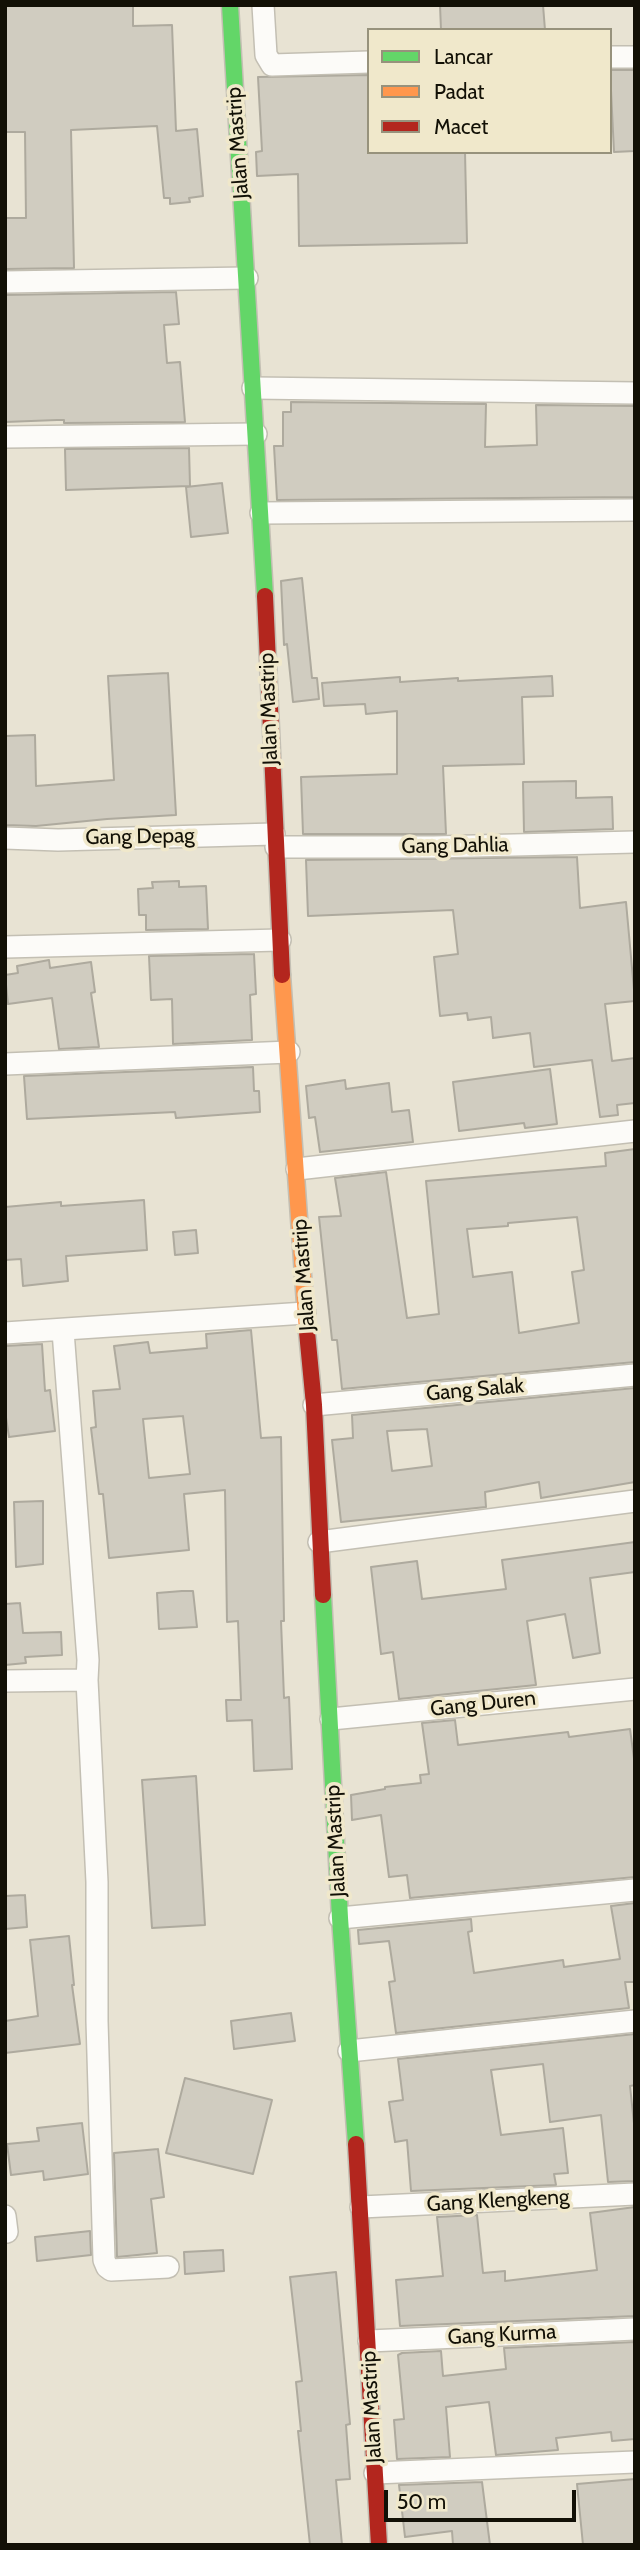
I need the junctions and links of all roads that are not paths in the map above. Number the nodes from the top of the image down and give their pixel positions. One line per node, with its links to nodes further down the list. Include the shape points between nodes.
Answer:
1 (230, 5): 4 (main road, Jalan Mastrip)
2 (263, 5): 3 (street)
3 (266, 55): 4 (street); 7 (street, via 272,65)
4 (233, 57): 8 (main road, Jalan Mastrip)
5 (612, 57): 6 (street)
6 (635, 57)
7 (367, 62)
8 (247, 278): 9 (street); 10 (main road, Jalan Mastrip)
9 (5, 282)
10 (253, 388): 11 (street); 12 (main road, Jalan Mastrip)
11 (635, 393)
12 (256, 434): 13 (street); 15 (main road, Jalan Mastrip)
13 (5, 437)
14 (635, 510): 15 (street)
15 (261, 513): 17 (main road, Jalan Mastrip)
16 (5, 838): 17 (street, Gang Depag)
17 (275, 840): 18 (street, Gang Dahlia, via 434,848); 19 (main road, Jalan Mastrip)
18 (635, 842)
19 (280, 940): 20 (street); 21 (main road, Jalan Mastrip)
20 (5, 947)
21 (289, 1052): 22 (street); 24 (main road, Jalan Mastrip)
22 (5, 1064)
23 (635, 1131): 24 (street)
24 (297, 1169): 25 (main road, Jalan Mastrip)
25 (305, 1313): 26 (street); 29 (main road, Jalan Mastrip)
26 (63, 1331): 27 (street); 32 (street)
27 (5, 1333)
28 (635, 1375): 29 (street, Gang Salak)
29 (314, 1405): 31 (main road, Jalan Mastrip)
30 (635, 1501): 31 (street)
31 (319, 1542): 35 (main road, Jalan Mastrip)
32 (87, 1680): 33 (street); 42 (street, via 97,1882 104,2263 111,2270)
33 (5, 1681)
34 (635, 1689): 35 (street, Gang Duren)
35 (331, 1719): 37 (main road, Jalan Mastrip)
36 (635, 1890): 37 (street)
37 (340, 1918): 39 (main road, Jalan Mastrip)
38 (635, 2021): 39 (street)
39 (349, 2052): 41 (main road, Jalan Mastrip)
40 (635, 2194): 41 (street, Gang Klengkeng)
41 (361, 2207): 44 (main road, Jalan Mastrip)
42 (168, 2267)
43 (635, 2329): 44 (street, Gang Kurma)
44 (369, 2341): 46 (main road, Jalan Mastrip)
45 (635, 2462): 46 (street)
46 (375, 2473): 47 (main road, Jalan Mastrip)
47 (379, 2545)

